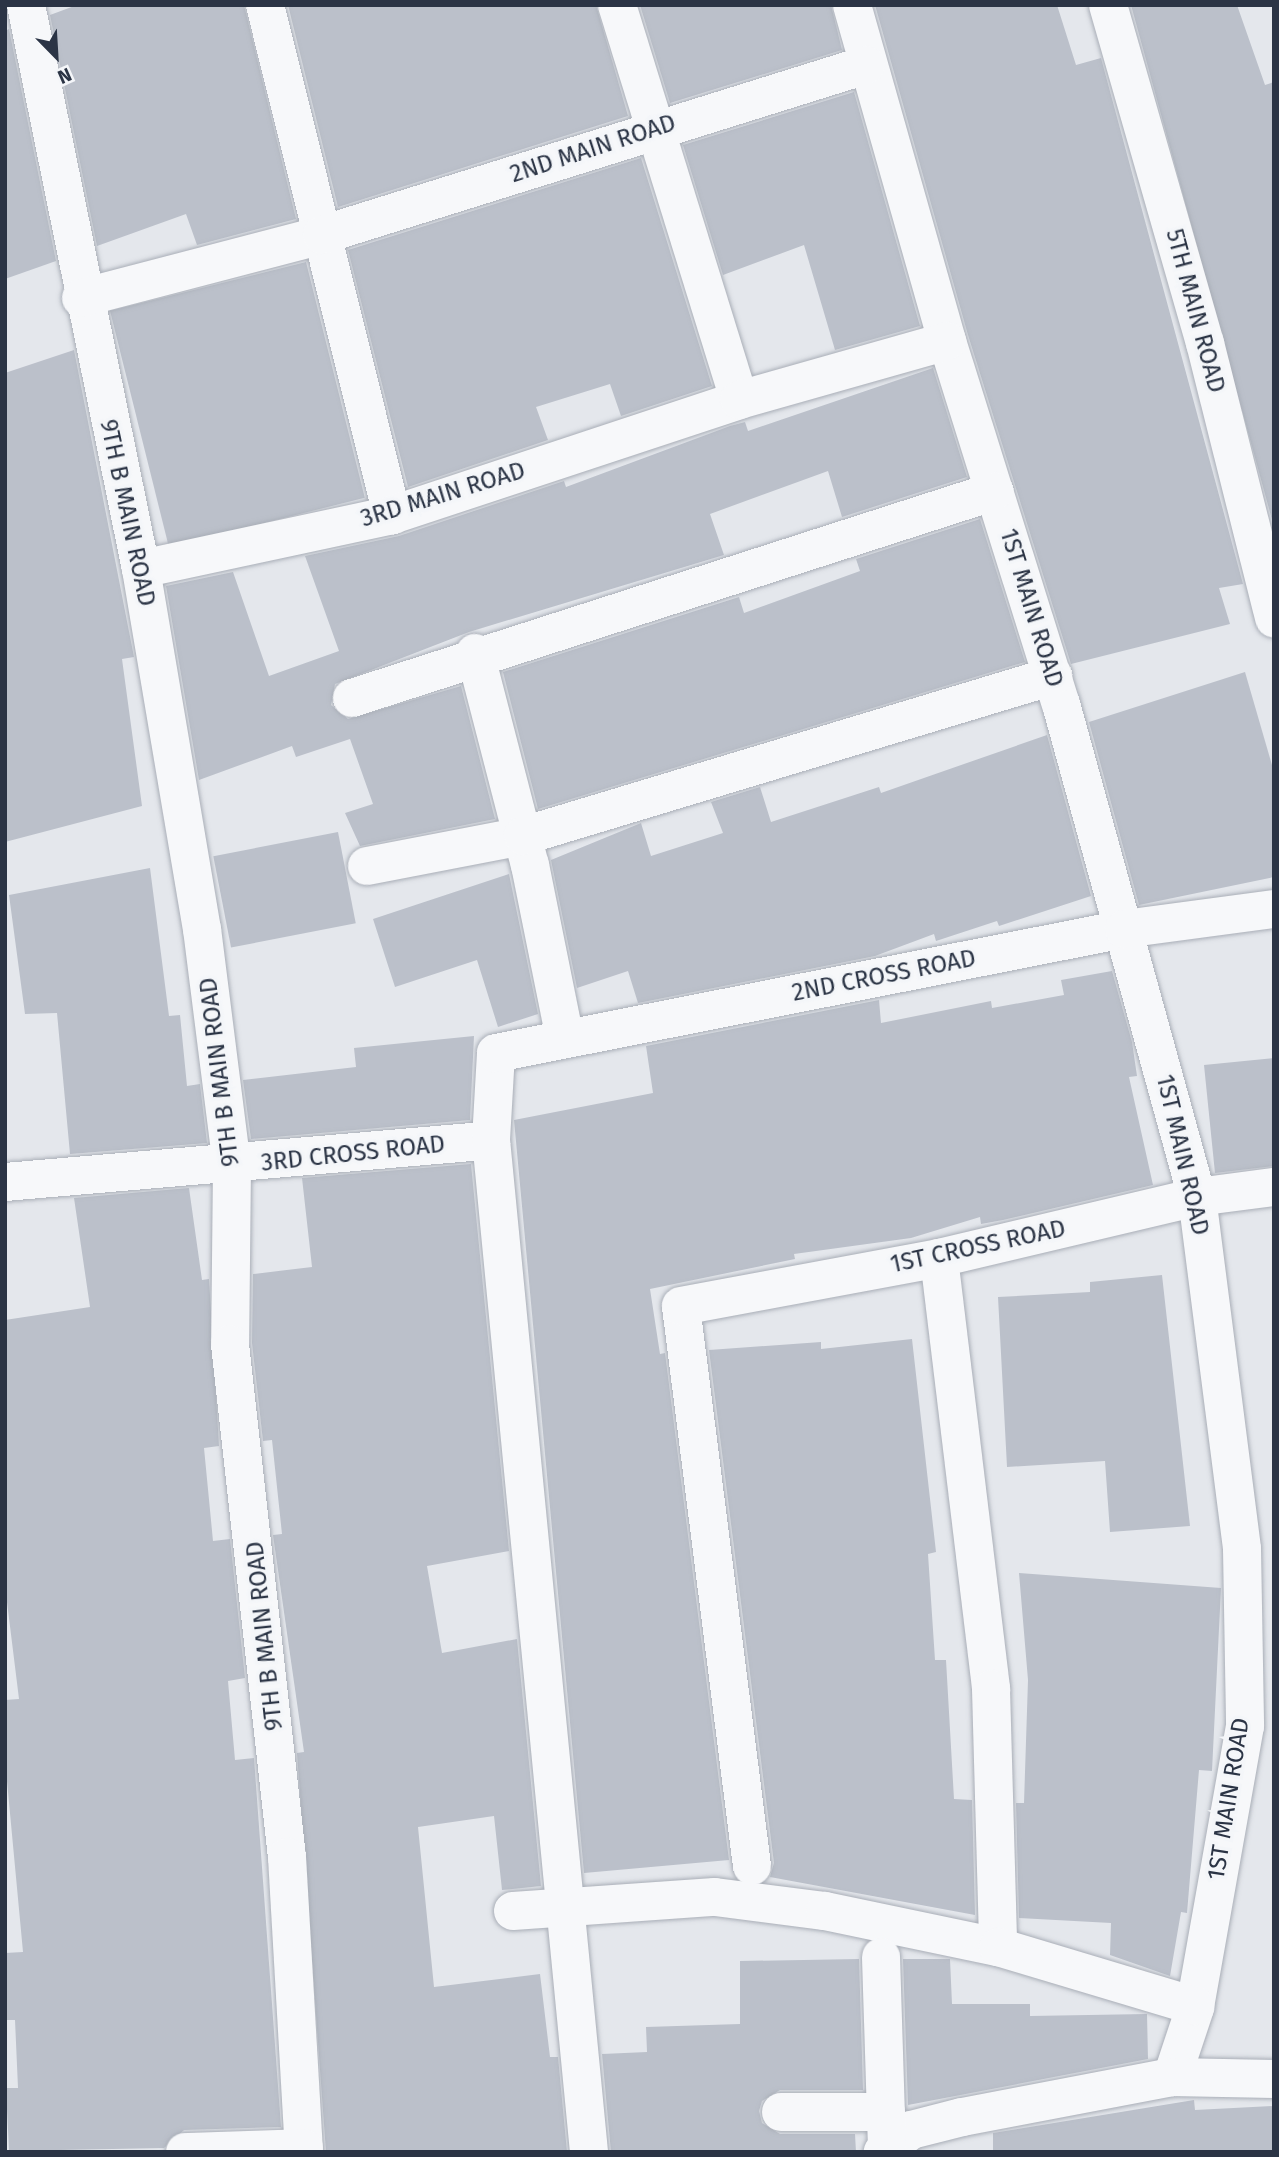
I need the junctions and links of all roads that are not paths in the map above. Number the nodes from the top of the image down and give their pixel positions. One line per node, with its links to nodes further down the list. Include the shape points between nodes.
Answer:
1 (26, 5): 9 (street, 9TH B MAIN ROAD)
2 (265, 5): 8 (street)
3 (617, 5): 7 (street)
4 (852, 5): 6 (street, 1ST MAIN ROAD)
5 (1108, 5): 15 (street, 5TH MAIN ROAD, via 1205,343)
6 (866, 65): 7 (street, 2ND MAIN ROAD); 10 (street, 1ST MAIN ROAD)
7 (653, 129): 8 (street, 2ND MAIN ROAD); 11 (street)
8 (321, 235): 9 (street, 2ND MAIN ROAD); 13 (street)
9 (81, 298): 14 (street, 9TH B MAIN ROAD)
10 (947, 341): 11 (street, 3RD MAIN ROAD); 12 (street, 1ST MAIN ROAD)
11 (739, 400): 13 (street, 3RD MAIN ROAD)
12 (995, 491): 16 (street); 17 (street, 1ST MAIN ROAD)
13 (392, 515): 14 (street, 3RD MAIN ROAD)
14 (141, 569): 25 (street, 9TH B MAIN ROAD, via 202,929)
15 (1274, 618)
16 (475, 653): 18 (street); 19 (street)
17 (1053, 676): 19 (street); 22 (street, 1ST MAIN ROAD)
18 (352, 698)
19 (523, 836): 20 (street); 23 (street)
20 (367, 866)
21 (1274, 909): 22 (street, 2ND CROSS ROAD)
22 (1124, 929): 23 (street, 2ND CROSS ROAD); 28 (street, 1ST MAIN ROAD)
23 (565, 1040): 24 (street, 2ND CROSS ROAD, via 496,1053)
24 (491, 1140): 25 (street, 3RD CROSS ROAD); 31 (street)
25 (232, 1166): 26 (street, 3RD CROSS ROAD); 40 (street, 9TH B MAIN ROAD, via 230,1344 285,1830)
26 (5, 1182)
27 (1274, 1186): 28 (street, 1ST CROSS ROAD)
28 (1197, 1197): 29 (street, 1ST CROSS ROAD); 35 (street, 1ST MAIN ROAD, via 1242,1549 1245,1726)
29 (939, 1258): 30 (street, 1ST CROSS ROAD, via 681,1306); 33 (street, via 990,1689)
30 (752, 1866)
31 (565, 1909): 32 (street); 33 (street, via 715,1897 825,1911); 42 (street)
32 (513, 1912)
33 (999, 1947): 35 (street)
34 (881, 1957): 39 (street)
35 (1195, 2006): 36 (street, 1ST MAIN ROAD)
36 (1172, 2077): 37 (street); 39 (street)
37 (1274, 2079)
38 (781, 2112): 39 (street)
39 (886, 2136)
40 (304, 2150): 41 (street)
41 (185, 2152)
42 (589, 2152)

